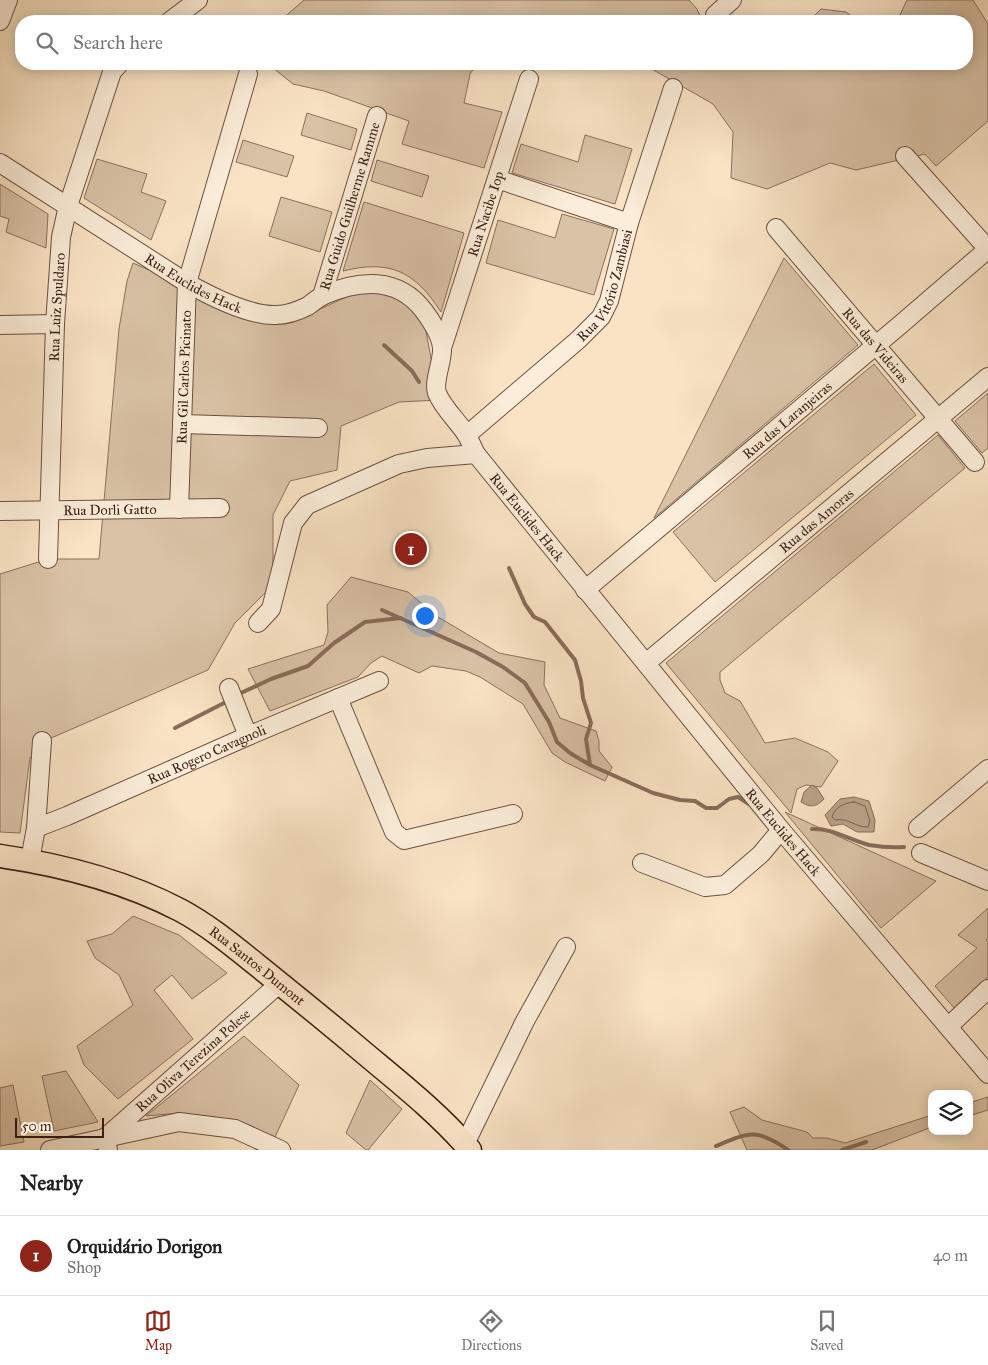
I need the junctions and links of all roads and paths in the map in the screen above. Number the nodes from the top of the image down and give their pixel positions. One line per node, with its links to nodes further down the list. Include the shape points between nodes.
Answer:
1 (8, 0): 6 (street)
2 (198, 0): 4 (street)
3 (732, 0): 5 (street)
4 (178, 15)
5 (715, 15)
6 (0, 21)
7 (114, 70): 15 (street, Rua Luiz Spuldaro)
8 (248, 74): 19 (street, Rua Gil Carlos Picinato)
9 (529, 79): 14 (street, Rua Nacibe Iop)
10 (673, 88): 16 (street, Rua Vitório Zambiasi)
11 (377, 116): 20 (street, Rua Guido Guilherme Ramme)
12 (905, 156): 18 (street)
13 (0, 163): 15 (street, Rua Euclides Hack)
14 (496, 179): 16 (street); 24 (street, Rua Nacibe Iop)
15 (68, 206): 19 (street, Rua Euclides Hack); 21 (street, Rua Luiz Spuldaro, via 61,237)
16 (629, 223): 29 (street, Rua Vitório Zambiasi, via 609,301 601,317)
17 (776, 228): 23 (street, Rua das Videiras)
18 (988, 249): 23 (street, Rua das Laranjeiras)
19 (187, 283): 20 (street, Rua Euclides Hack, via 210,296 263,315 293,313); 27 (street, Rua Gil Carlos Picinato)
20 (322, 296): 24 (street, Rua Euclides Hack, via 353,285 382,284 397,290 414,299 424,311)
21 (55, 324): 22 (street); 35 (street, Rua Luiz Spuldaro)
22 (0, 325)
23 (877, 345): 26 (street, Rua das Videiras); 37 (street, Rua das Laranjeiras)
24 (442, 348): 29 (street, Rua Euclides Hack, via 436,391)
25 (988, 377): 26 (street, Rua das Amoras)
26 (939, 418): 31 (street, Rua das Videiras); 39 (street, Rua das Amoras)
27 (182, 424): 28 (street); 33 (street, Rua Gil Carlos Picinato)
28 (318, 428)
29 (466, 435): 30 (street, Rua Euclides Hack)
30 (476, 454): 37 (street, Rua Euclides Hack); 38 (street, via 399,464 307,505 293,523 271,609)
31 (975, 462)
32 (220, 508): 33 (street, Rua Dorli Gatto)
33 (179, 509): 35 (street, Rua Dorli Gatto)
34 (0, 511): 35 (street, Rua Dorli Gatto)
35 (49, 511): 36 (street, Rua Luiz Spuldaro)
36 (48, 559)
37 (585, 590): 39 (street, Rua Euclides Hack)
38 (258, 623)
39 (646, 663): 49 (street, Rua Euclides Hack)
40 (379, 681): 42 (street, Rua Rogero Cavagnoli)
41 (229, 688): 43 (street)
42 (338, 698): 43 (street, Rua Rogero Cavagnoli); 46 (street, via 394,832 404,840)
43 (248, 736): 47 (street, Rua Rogero Cavagnoli)
44 (42, 742): 47 (street)
45 (988, 769): 48 (street)
46 (513, 814)
47 (36, 828): 52 (street)
48 (918, 828)
49 (781, 830): 53 (street, via 761,854 724,885 705,887); 58 (street, Rua Euclides Hack)
50 (921, 853): 54 (street)
51 (0, 856): 52 (main road, Rua Santos Dumont)
52 (30, 860): 56 (main road, Rua Santos Dumont, via 105,879 181,911)
53 (642, 863)
54 (988, 881)
55 (566, 947): 61 (street, via 525,1021)
56 (280, 983): 60 (street, Rua Oliva Terezina Polese); 61 (main road, Rua Santos Dumont, via 402,1084)
57 (988, 990): 58 (street)
58 (949, 1026): 59 (street, Rua Euclides Hack)
59 (988, 1074)
60 (107, 1144): 62 (street); 63 (street, via 179,1122 235,1129)
61 (468, 1147)
62 (50, 1150)
63 (281, 1150)

